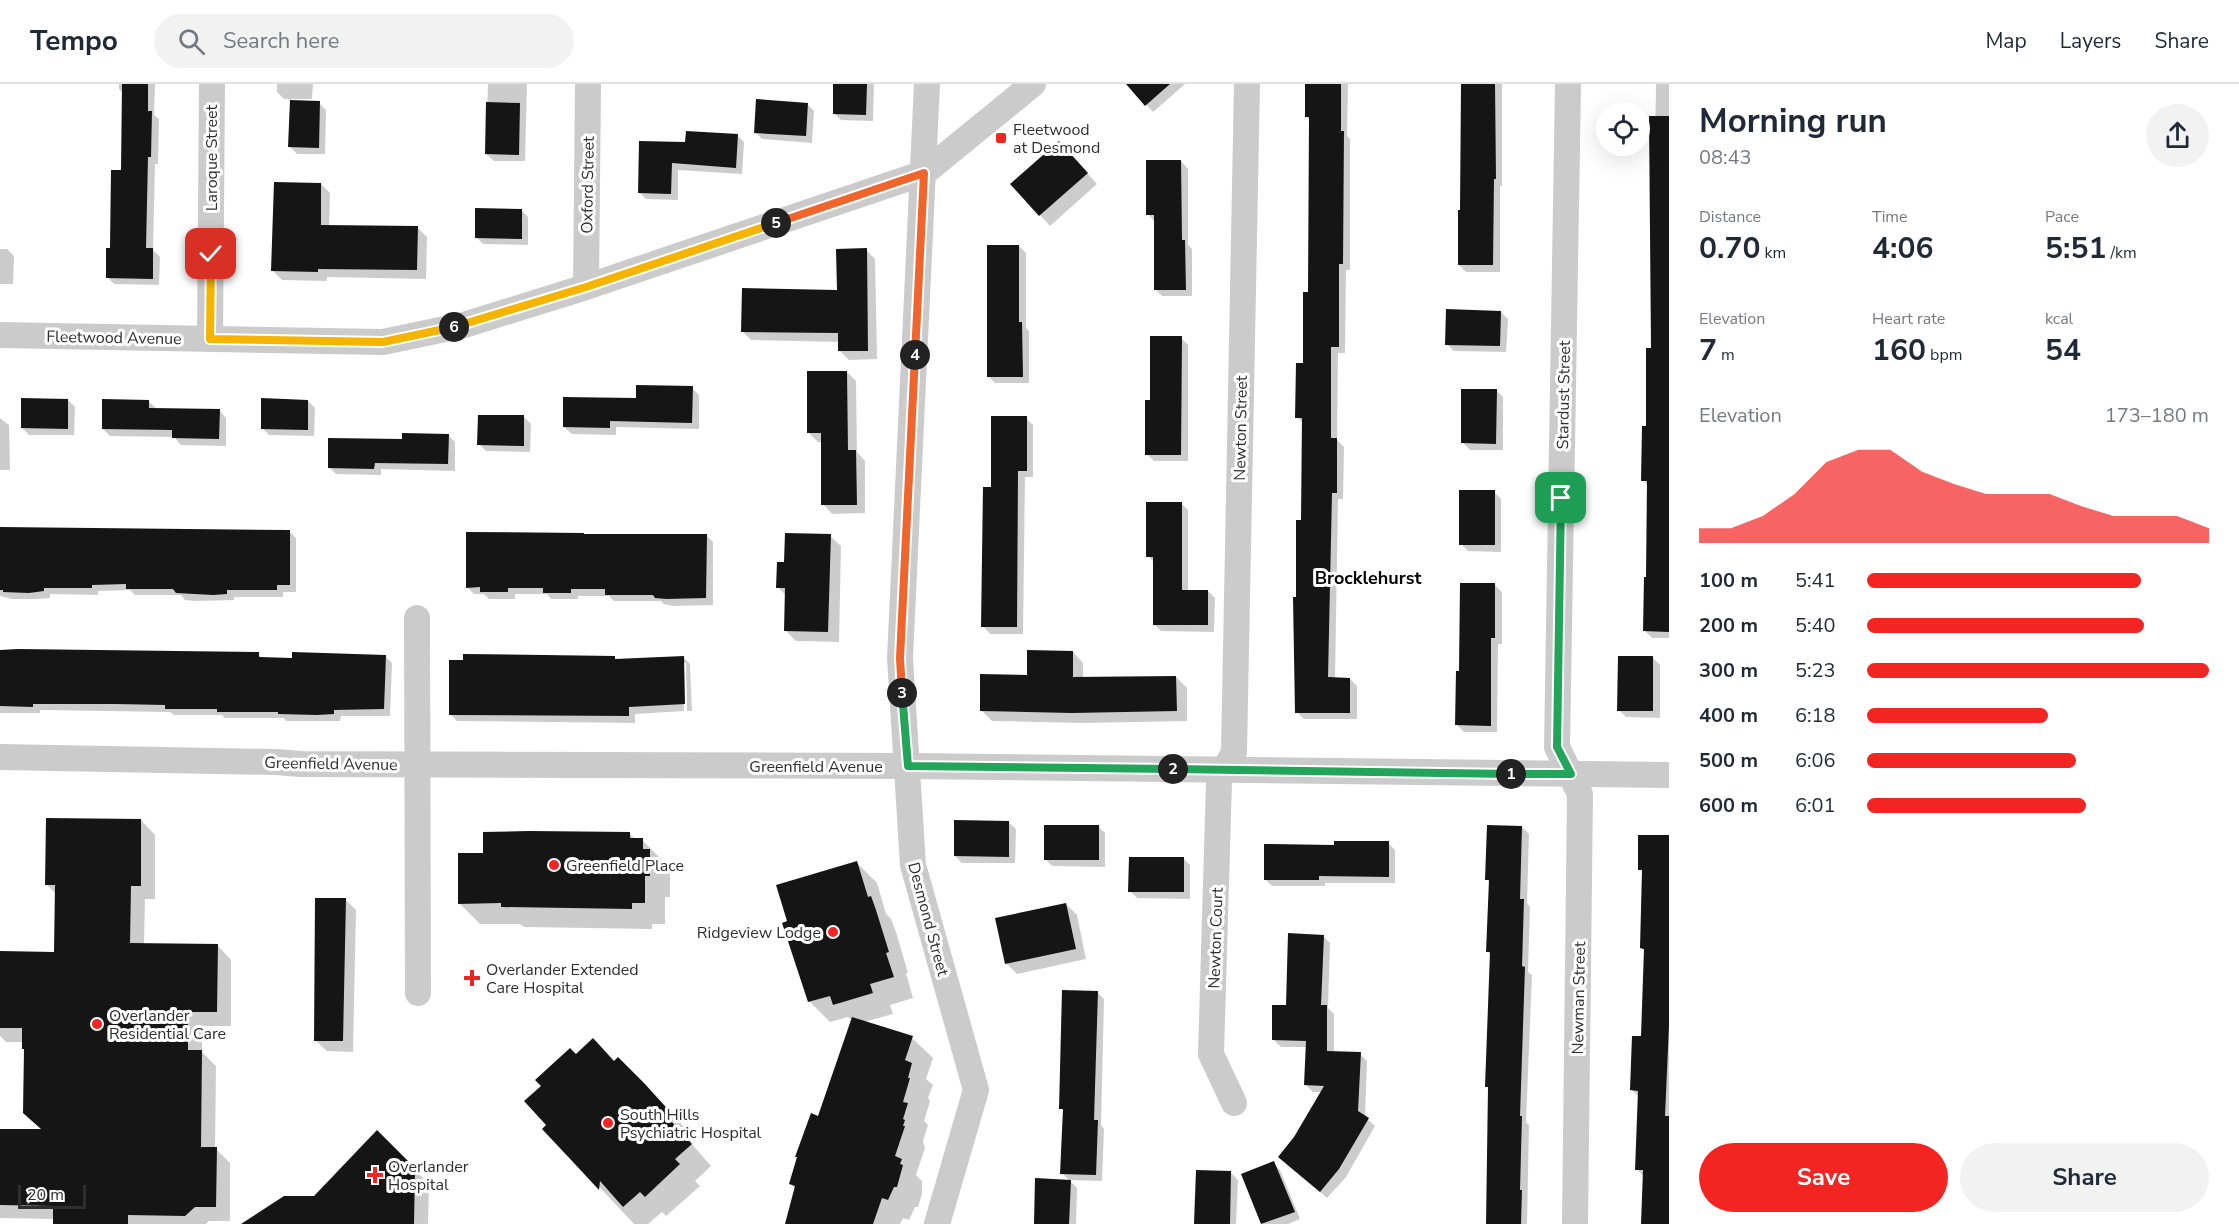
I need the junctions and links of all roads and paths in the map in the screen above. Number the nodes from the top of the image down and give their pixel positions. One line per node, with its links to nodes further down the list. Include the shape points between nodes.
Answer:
1 (212, 84): 10 (street, Laroque Street)
2 (588, 84): 8 (street, Oxford Street)
3 (927, 84): 7 (street, Desmond Street)
4 (1033, 84): 7 (street, Fleetwood Avenue)
5 (1247, 84): 15 (street, Newton Street, via 1234,752)
6 (1568, 84): 16 (street, Stardust Street, via 1557,747)
7 (924, 173): 8 (street, Fleetwood Avenue); 14 (street, Desmond Street, via 900,658)
8 (586, 287): 10 (street, Fleetwood Avenue, via 464,325 383,342)
9 (0, 335): 10 (street, Fleetwood Avenue)
10 (210, 339)
11 (417, 618): 13 (street)
12 (0, 757): 13 (street, Greenfield Avenue)
13 (418, 764): 14 (street, Greenfield Avenue); 18 (street)
14 (908, 766): 15 (street, Greenfield Avenue); 20 (street, Desmond Street, via 913,865 976,1090)
15 (1225, 770): 16 (street, Greenfield Avenue); 19 (street, Newton Court, via 1219,781 1211,1054)
16 (1571, 774): 17 (street, Greenfield Avenue); 21 (street, Newman Street, via 1580,794)
17 (1669, 775)
18 (418, 993)
19 (1234, 1102)
20 (937, 1224)
21 (1575, 1224)

